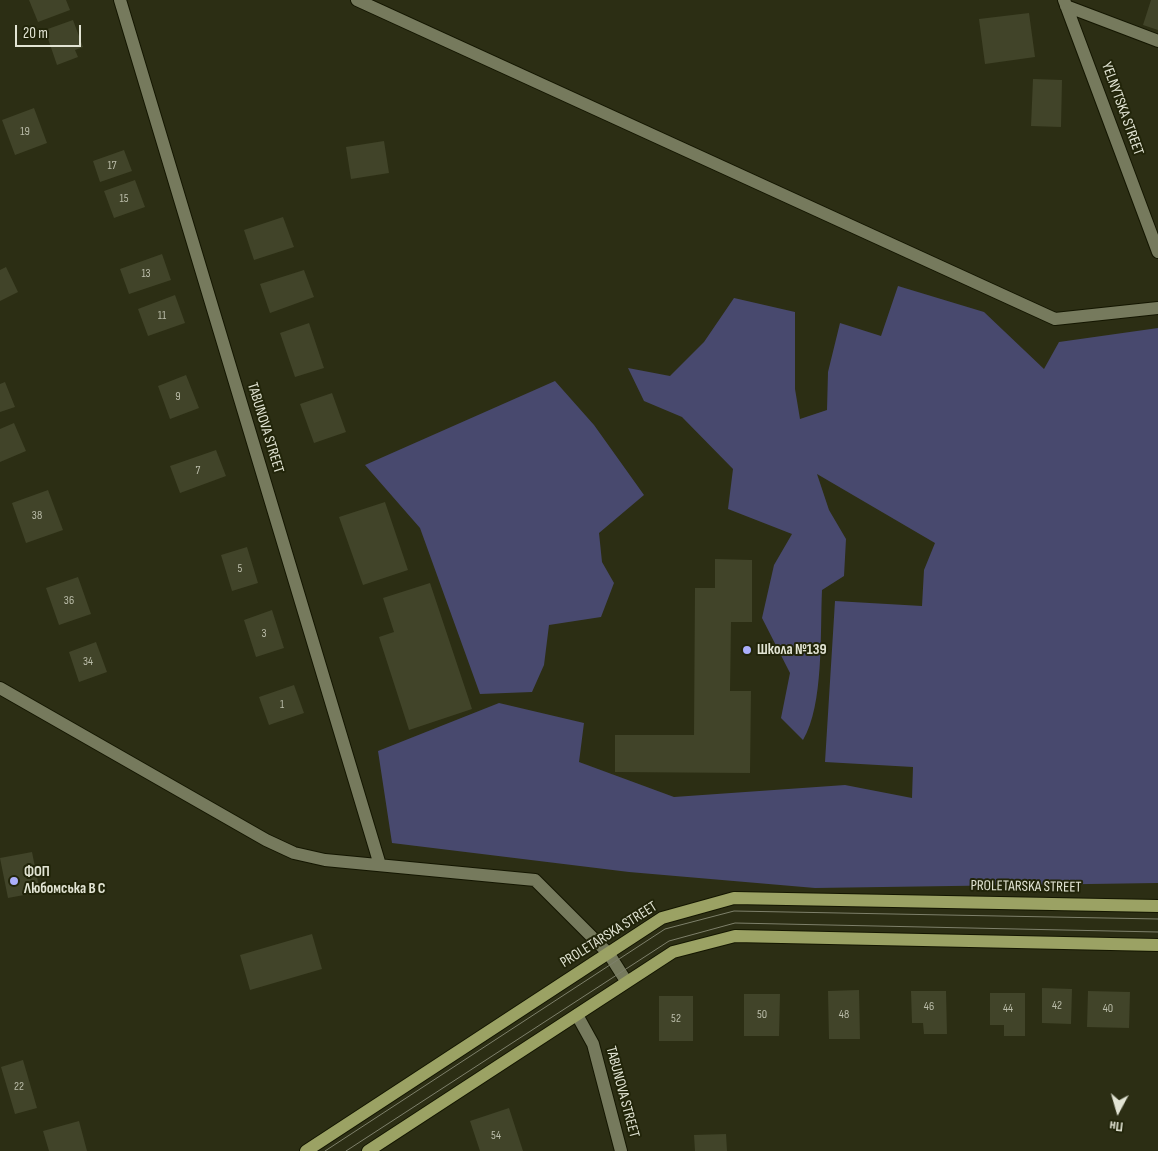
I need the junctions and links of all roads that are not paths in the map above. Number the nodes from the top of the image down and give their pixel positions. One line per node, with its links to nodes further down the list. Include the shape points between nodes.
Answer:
1 (120, 0): 8 (street, TABUNOVA STREET)
2 (358, 0): 6 (street, via 1055,319)
3 (1065, 3): 4 (street, YELNYTSKA STREET); 5 (street, YELNYTSKA STREET)
4 (1158, 41)
5 (1158, 252)
6 (1158, 308)
7 (0, 688): 8 (street, via 294,854)
8 (380, 866): 11 (street, via 535,880)
9 (1158, 906): 11 (main road, PROLETARSKA STREET, via 734,898 662,918)
10 (1158, 945): 12 (main road, via 735,936 673,952)
11 (608, 954): 12 (street); 14 (main road, PROLETARSKA STREET)
12 (626, 981): 13 (main road)
13 (576, 1015): 15 (main road); 16 (street, TABUNOVA STREET, via 593,1044)
14 (306, 1151)
15 (368, 1151)
16 (621, 1151)

